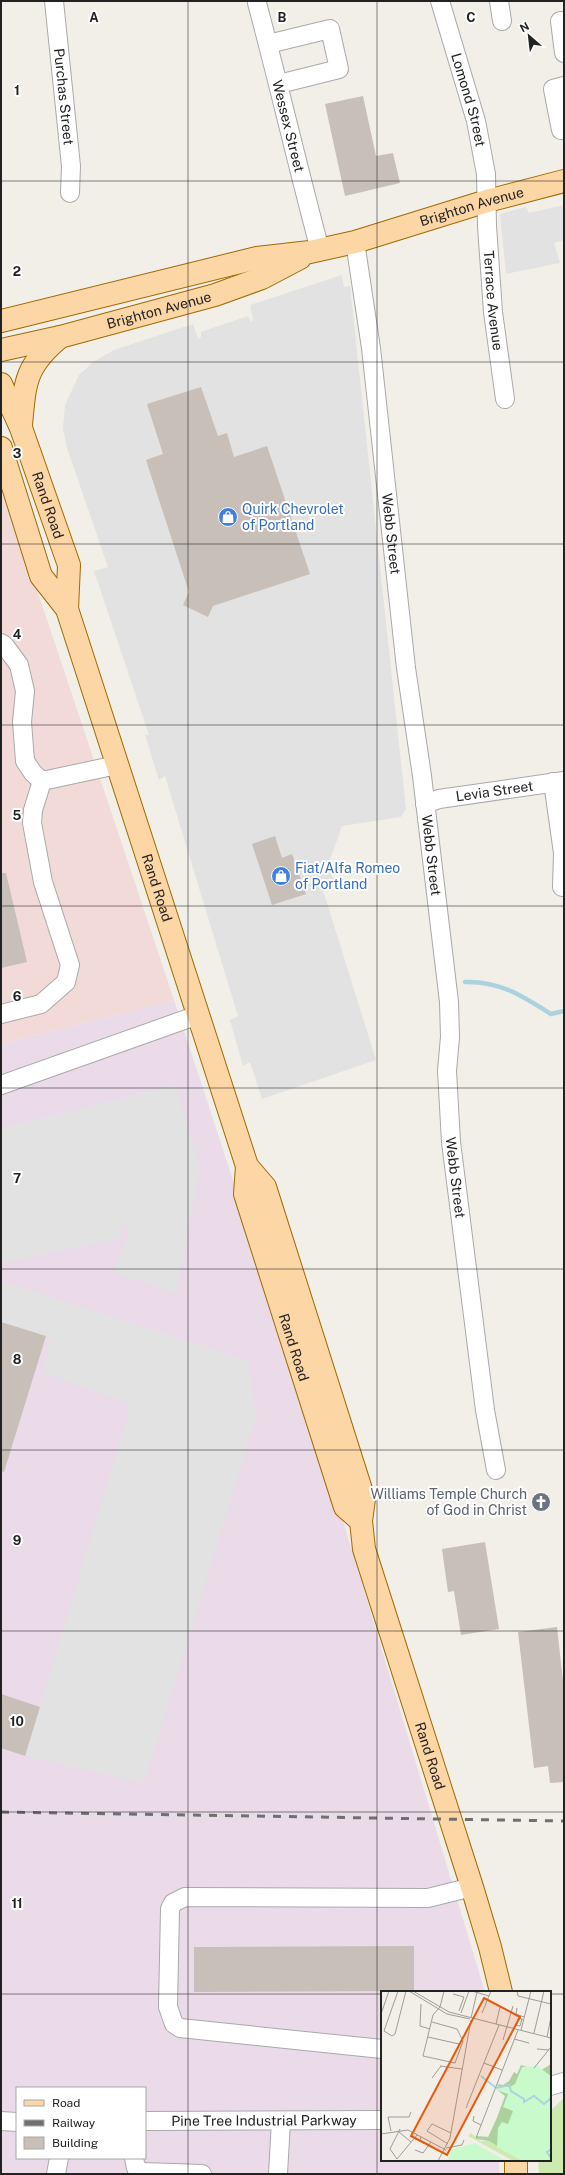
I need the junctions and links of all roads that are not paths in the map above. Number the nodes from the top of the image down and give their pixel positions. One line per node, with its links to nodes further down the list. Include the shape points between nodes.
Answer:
1 (54, 1): 13 (street, Purchas Street, via 71,166)
2 (440, 1): 14 (street, Lomond Street, via 476,121 486,174)
3 (499, 1): 5 (street)
4 (257, 2): 7 (street, Wessex Street)
5 (502, 21)
6 (564, 21): 8 (street, via 560,21)
7 (268, 44): 9 (street, Wessex Street); 9 (street, via 330,30 339,69)
8 (564, 52)
9 (279, 84): 16 (street, Wessex Street)
10 (564, 86): 11 (street, via 553,89 561,130)
11 (564, 129)
12 (564, 181): 14 (main road, Brighton Avenue)
13 (70, 193)
14 (487, 201): 15 (main road, Brighton Avenue); 21 (street, Terrace Avenue, via 493,312)
15 (355, 242): 16 (main road, Brighton Avenue); 29 (street, Webb Street, via 371,348 406,668)
16 (315, 252): 17 (main road, Brighton Avenue, via 257,258); 18 (main road, Brighton Avenue, via 262,278 215,295)
17 (1, 321)
18 (60, 337): 19 (main road, Brighton Avenue); 22 (main road, via 33,364 25,387)
19 (1, 350)
20 (1, 384): 22 (main road, Rand Road)
21 (506, 399)
22 (21, 428): 24 (main road, Rand Road, via 69,565)
23 (1, 448): 24 (main road, Rand Road, via 41,576)
24 (67, 609): 26 (main road, Rand Road)
25 (1, 643): 27 (street, via 19,665 25,691 22,722 25,760)
26 (117, 766): 27 (street); 32 (main road, Rand Road)
27 (42, 781): 31 (street, via 33,810 32,823 44,882 70,965 66,982 41,1004)
28 (558, 782): 29 (street, Levia Street, via 439,799); 30 (street, via 563,853)
29 (425, 804): 34 (street, Webb Street, via 449,1002 450,1037 447,1071 451,1142 485,1410)
30 (562, 887)
31 (1, 1014)
32 (198, 1015): 33 (street); 35 (main road, Rand Road, via 247,1166 245,1194 345,1507 361,1521 364,1549)
33 (1, 1085)
34 (496, 1470)
35 (472, 1887): 36 (main road, Rand Road); 37 (street, via 428,1898 185,1897 173,1903 170,1909 168,2007 174,2024 180,2028)
36 (500, 1991)
37 (381, 2049)
38 (564, 2082): 39 (street)
39 (551, 2086)
40 (381, 2120): 43 (street, Pine Tree Industrial Parkway)
41 (1, 2121): 44 (street)
42 (146, 2121): 43 (street, Pine Tree Industrial Parkway)
43 (281, 2121): 50 (street)
44 (16, 2122)
45 (59, 2159): 48 (street)
46 (134, 2159): 49 (street, via 136,2168 143,2172)
47 (516, 2161): 51 (main road)
48 (56, 2174)
49 (202, 2174)
50 (278, 2174)
51 (516, 2174)

